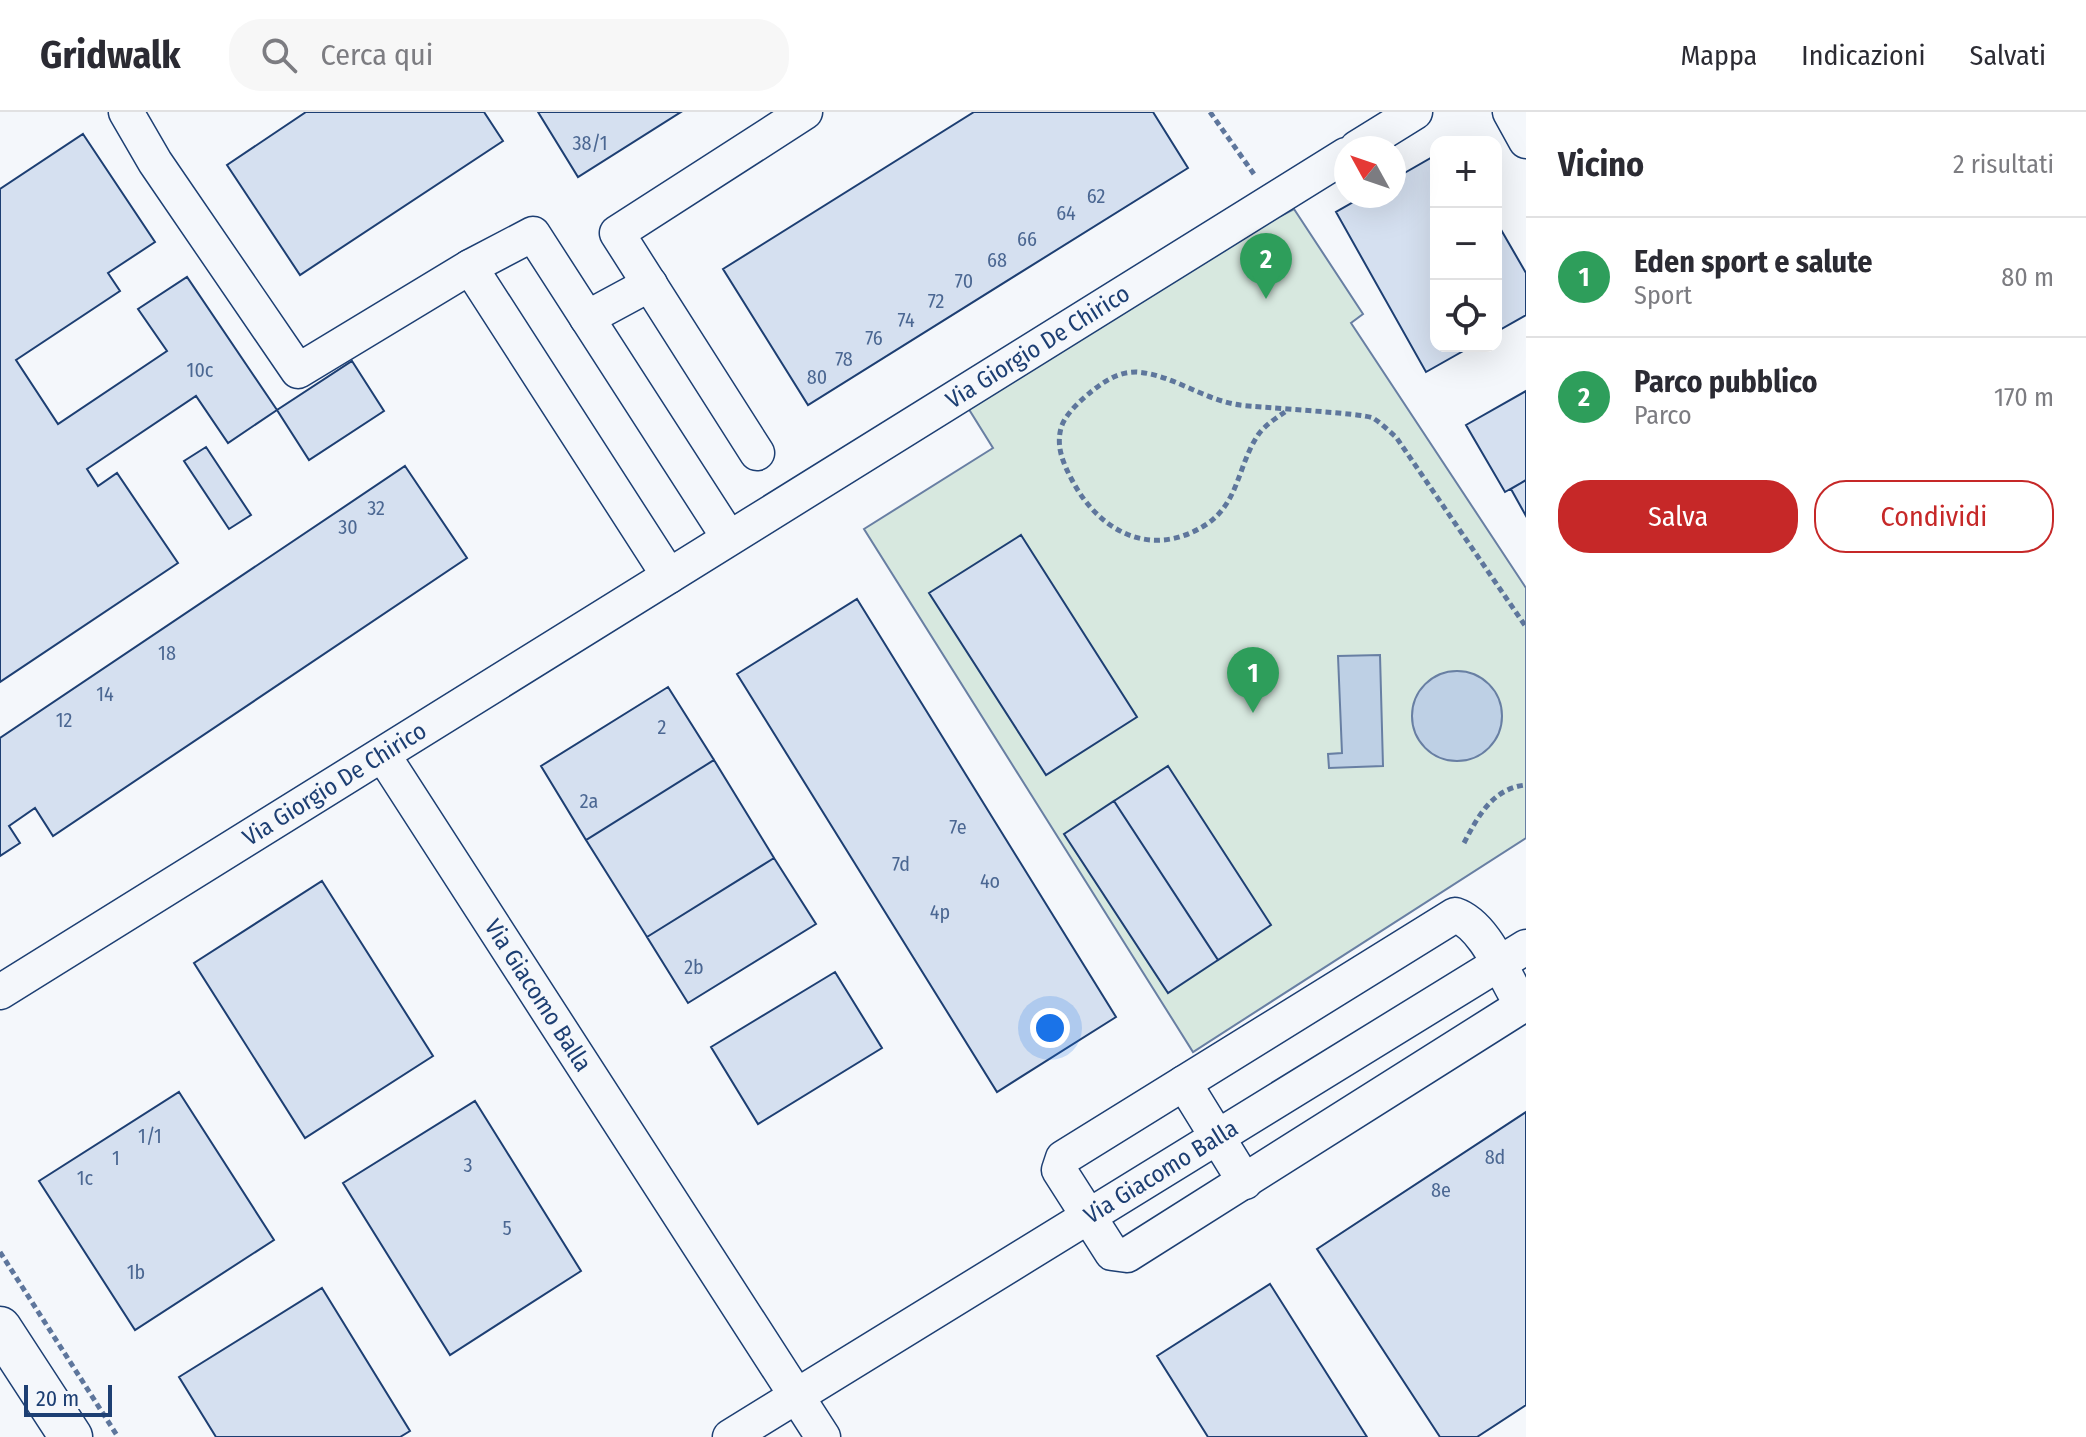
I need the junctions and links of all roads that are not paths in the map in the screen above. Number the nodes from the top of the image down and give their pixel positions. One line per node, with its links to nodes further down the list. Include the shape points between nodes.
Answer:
1 (126, 112): 8 (street, via 298,371)
2 (805, 112): 9 (street, via 617,233)
3 (1415, 112): 5 (street)
4 (1510, 112): 6 (street)
5 (1376, 136)
6 (1526, 141)
7 (1334, 162): 12 (street, Via Giorgio De Chirico)
8 (470, 267): 10 (street, via 533,234); 13 (street)
9 (650, 284): 10 (street); 11 (street)
10 (587, 318): 12 (street)
11 (757, 453)
12 (729, 538): 13 (street, Via Giorgio De Chirico)
13 (669, 576): 14 (street, Via Giorgio De Chirico)
14 (383, 755): 16 (street, Via Giorgio De Chirico); 22 (street, Via Giacomo Balla)
15 (1512, 956): 17 (street, via 1470,920 1455,915); 18 (street, Via Giacomo Balla); 19 (street, via 1519,1000 1515,1010)
16 (0, 992)
17 (1184, 1083): 18 (street); 20 (street, via 1063,1158 1059,1170)
18 (1217, 1138): 19 (street); 20 (street, Via Giacomo Balla)
19 (1245, 1182): 20 (street, via 1127,1255 1112,1253)
20 (1088, 1218): 22 (street, Via Giacomo Balla)
21 (0, 1328): 23 (main road)
22 (797, 1396): 24 (street, Via Giacomo Balla); 25 (street, Via Giacomo Balla)
23 (71, 1437)
24 (730, 1437)
25 (823, 1437)

